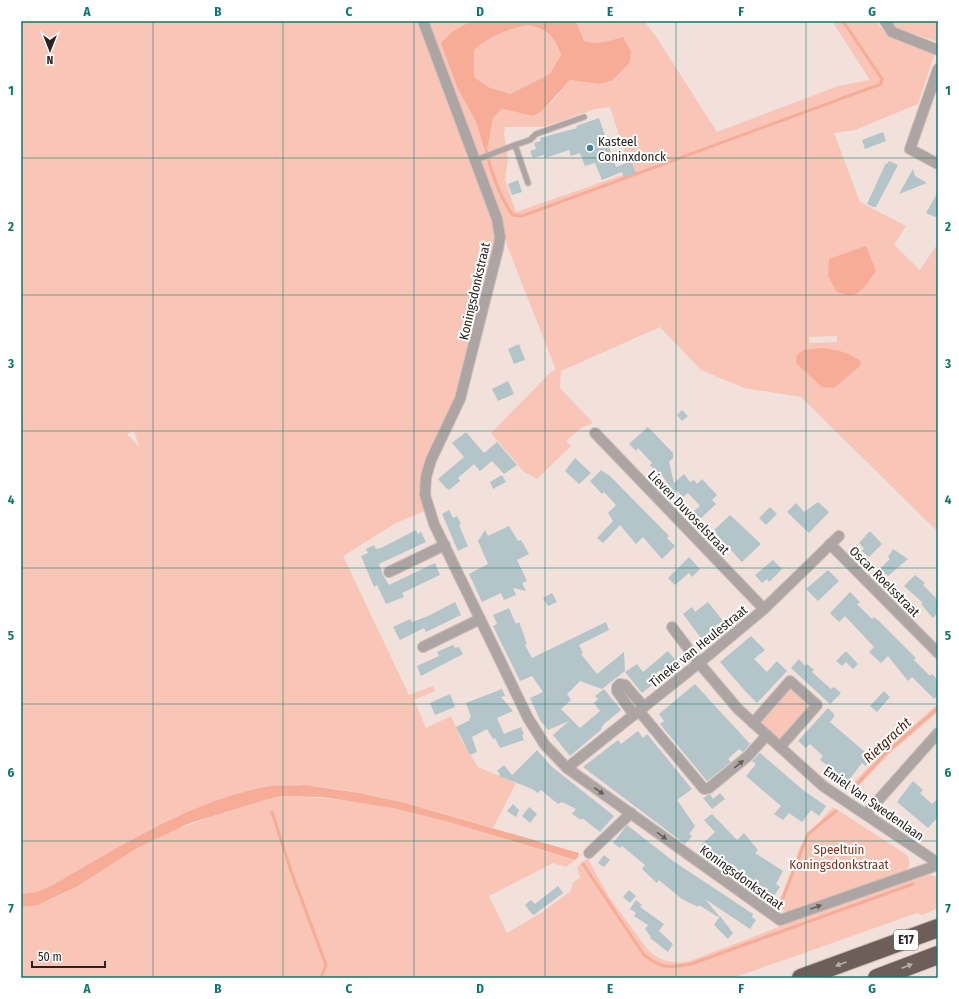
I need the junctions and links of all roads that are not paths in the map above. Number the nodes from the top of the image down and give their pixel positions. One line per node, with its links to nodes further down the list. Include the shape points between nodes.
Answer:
1 (422, 21): 7 (street, Koningsdonkstraat)
2 (886, 21): 3 (street, via 892,32)
3 (938, 50)
4 (938, 70): 8 (street, via 910,148)
5 (584, 117): 6 (lane, via 536,134 530,140)
6 (515, 145): 7 (lane); 9 (lane)
7 (479, 158): 13 (street, Koningsdonkstraat, via 500,237 460,399 426,476 426,495 434,524)
8 (938, 164)
9 (528, 183)
10 (595, 433): 15 (street, Lieven Duvoselstraat)
11 (839, 536): 12 (street, Tineke van Heulestraat)
12 (830, 544): 15 (street, Tineke van Heulestraat); 19 (street, Oscar Roelsstraat)
13 (445, 545): 14 (street); 16 (street, Koningsdonkstraat)
14 (389, 572)
15 (764, 609): 20 (street, Tineke van Heulestraat)
16 (480, 619): 18 (street); 26 (street, Koningsdonkstraat, via 528,718 545,745)
17 (672, 627): 20 (street, Emiel Van Swedenlaan)
18 (423, 646)
19 (938, 653)
20 (700, 663): 21 (street, Tineke van Heulestraat); 22 (street, Emiel Van Swedenlaan)
21 (639, 711): 24 (street, one-way to 24, via 704,789 748,756); 26 (street, Tineke van Heulestraat)
22 (753, 723): 24 (street, Emiel Van Swedenlaan); 25 (street, via 790,681 817,705)
23 (938, 733): 28 (street)
24 (767, 735): 25 (street, Emiel Van Swedenlaan)
25 (780, 747): 28 (street, Emiel Van Swedenlaan, via 823,786)
26 (567, 768): 27 (street, Koningsdonkstraat, one-way to 27)
27 (631, 813): 29 (street); 30 (street, Koningsdonkstraat, one-way to 30, via 780,920)
28 (866, 814): 30 (street, Emiel Van Swedenlaan)
29 (589, 853)
30 (938, 864)
31 (936, 929): 33 (highway, E17, one-way to 33)
32 (938, 955): 34 (highway, E17, one-way to 32)
33 (801, 978)
34 (877, 978)

